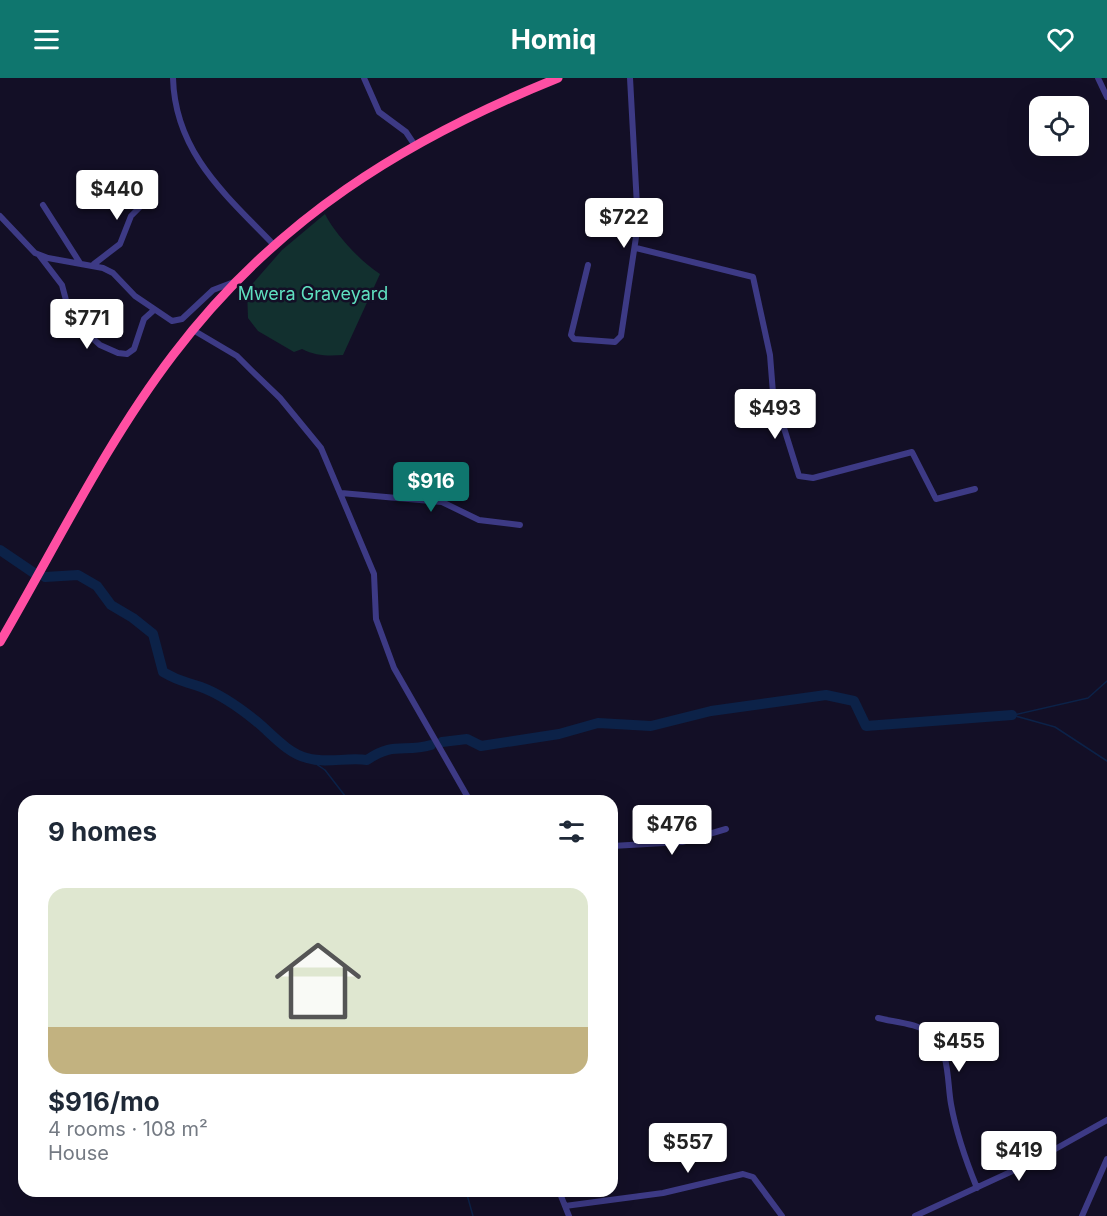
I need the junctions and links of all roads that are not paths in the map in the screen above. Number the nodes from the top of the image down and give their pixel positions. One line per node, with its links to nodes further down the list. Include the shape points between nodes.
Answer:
1 (173, 78): 11 (street, via 177,111 192,153)
2 (364, 78): 7 (street, via 379,112 406,132)
3 (558, 78): 7 (highway)
4 (630, 78): 12 (street, via 639,199)
5 (1098, 78): 6 (street)
6 (1107, 97)
7 (414, 144): 11 (highway, via 328,200)
8 (155, 192): 15 (street, via 131,216 120,244)
9 (43, 204): 14 (street)
10 (0, 216): 13 (street)
11 (274, 245): 17 (highway)
12 (636, 248): 16 (street, via 621,336 615,342 574,339 571,335); 20 (street, via 753,277 774,393 799,476 813,478 912,452 936,499)
13 (39, 255): 14 (street); 18 (street, via 62,285 67,304 100,345 127,354 134,349 144,319)
14 (80, 263): 15 (street)
15 (94, 264): 18 (street, via 113,273)
16 (588, 264)
17 (237, 281): 18 (street, via 213,290 179,321); 19 (highway)
18 (154, 310)
19 (193, 330): 21 (street, via 237,356 280,398 321,448); 23 (highway, via 130,417)
20 (975, 489)
21 (341, 493): 22 (street, via 442,502 479,520); 24 (street, via 374,574 376,619 394,668)
22 (520, 525)
23 (0, 642)
24 (467, 795)
25 (726, 829): 26 (street, via 682,843)
26 (618, 846)
27 (878, 1018): 30 (street, via 922,1029 938,1042 965,1159)
28 (1107, 1120): 30 (street, via 1070,1143)
29 (1107, 1159): 36 (street)
30 (977, 1188): 35 (street)
31 (561, 1197): 32 (street)
32 (565, 1206): 33 (street); 34 (street, via 663,1193 743,1174 753,1177)
33 (569, 1216)
34 (782, 1216)
35 (915, 1216)
36 (1082, 1216)

